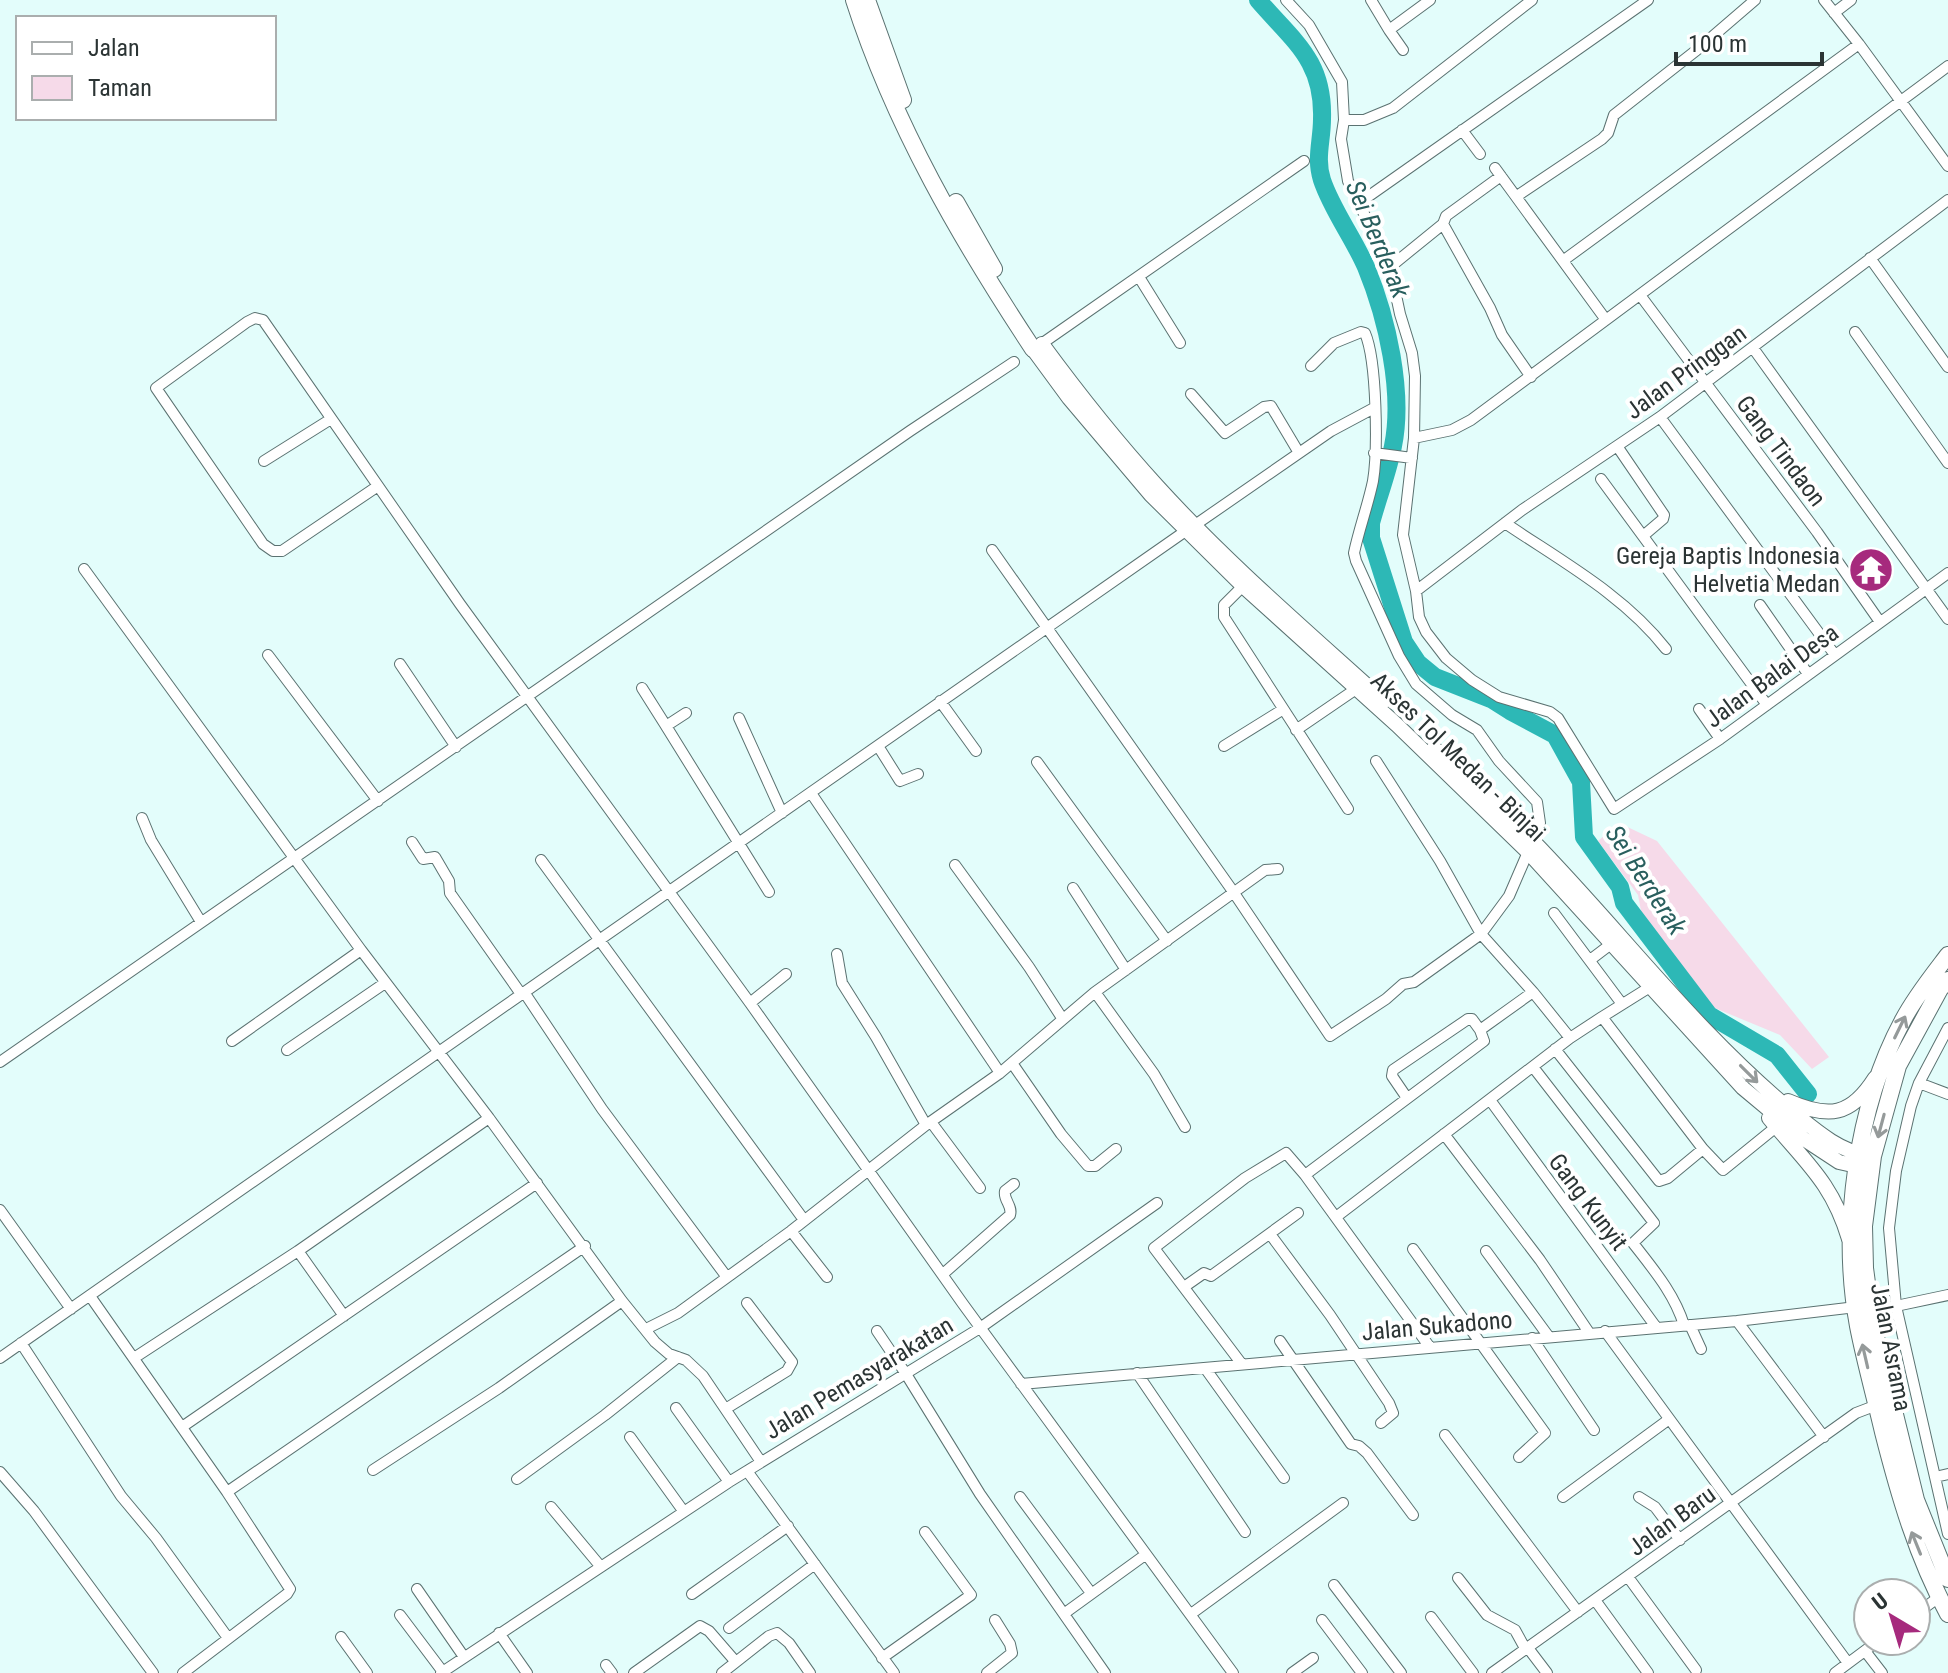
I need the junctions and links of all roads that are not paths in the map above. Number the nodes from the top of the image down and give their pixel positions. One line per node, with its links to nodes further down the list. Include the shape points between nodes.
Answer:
1 (854, 0): 34 (highway, via 919,157 980,266)
2 (867, 0): 34 (highway, via 922,138)
3 (1286, 0): 17 (street, via 1309,25 1337,72)
4 (1371, 0): 12 (street)
5 (1430, 0): 12 (street)
6 (1532, 0): 17 (street, via 1393,108 1364,120)
7 (1648, 0): 18 (street)
8 (1755, 0): 22 (street, via 1614,115 1602,139)
9 (1824, 0): 11 (street)
10 (1851, 0): 11 (street)
11 (1834, 13): 13 (street)
12 (1389, 30): 14 (street)
13 (1859, 44): 16 (street); 27 (street)
14 (1403, 50)
15 (1948, 66): 16 (street)
16 (1899, 102): 21 (street); 30 (street)
17 (1344, 120): 24 (street, via 1344,160)
18 (1462, 130): 19 (street); 24 (street)
19 (1480, 154)
20 (1304, 161): 29 (street)
21 (1948, 166)
22 (1517, 196): 25 (street, via 1498,172); 27 (street)
23 (1948, 200): 26 (street, Jalan Pringgan)
24 (1359, 203): 28 (street)
25 (1443, 224): 28 (street); 39 (street, via 1502,335)
26 (1870, 258): 35 (street, Jalan Pringgan); 38 (street)
27 (1564, 260): 31 (street)
28 (1390, 267): 45 (street, via 1412,353)
29 (1139, 277): 33 (street); 34 (street)
30 (1640, 295): 31 (street); 40 (street, Gang Tindaon)
31 (1606, 320): 39 (street)
32 (1855, 332): 51 (street)
33 (1180, 343)
34 (1038, 346): 55 (main road, Akses Tol Medan - Binjai, via 1123,455)
35 (1753, 348): 40 (street, Jalan Pringgan); 61 (street)
36 (1014, 362): 75 (street)
37 (1311, 366): 42 (street, via 1334,343 1365,333 1373,365)
38 (1948, 367)
39 (1531, 377): 45 (street, via 1460,427)
40 (1705, 383): 43 (street, Jalan Pringgan); 65 (street, Gang Tindaon)
41 (1191, 394): 47 (street, via 1225,433 1271,406)
42 (1374, 408): 47 (street); 48 (street)
43 (1660, 417): 46 (street, Jalan Pringgan); 70 (street)
44 (331, 419): 50 (street); 53 (street); 53 (street, via 260,318 156,388 263,544 273,551 282,551)
45 (1414, 438): 49 (street)
46 (1617, 446): 54 (street, Jalan Pringgan); 56 (street, via 1664,515)
47 (1299, 453): 55 (street)
48 (1377, 453): 49 (street); 99 (street, via 1356,561 1416,684 1477,730 1537,802 1540,823)
49 (1409, 457): 62 (street, via 1403,535)
50 (264, 461)
51 (1948, 463)
52 (1601, 479): 56 (street)
53 (378, 486): 75 (street)
54 (1505, 523): 62 (street, Jalan Pringgan); 68 (street, via 1618,600)
55 (1191, 528): 60 (main road, Akses Tol Medan - Binjai); 66 (street); 67 (main road, Akses Tol Medan - Binjai)
56 (1643, 536): 77 (street)
57 (992, 550): 66 (street)
58 (84, 569): 100 (street)
59 (1948, 573): 61 (street, Jalan Balai Desa)
60 (1243, 586): 67 (main road, Akses Tol Medan - Binjai); 79 (street, via 1222,612)
61 (1926, 589): 64 (street); 65 (street, Jalan Balai Desa)
62 (1416, 591): 84 (street, Jalan Balai Desa, via 1419,617 1446,658 1499,697 1558,718 1612,807 1617,809)
63 (1760, 605): 72 (street)
64 (1948, 619)
65 (1880, 622): 70 (street, Jalan Balai Desa)
66 (1046, 628): 76 (street); 107 (street)
67 (1302, 633): 74 (main road, Akses Tol Medan - Binjai); 99 (main road, Akses Tol Medan - Binjai)
68 (1666, 649)
69 (268, 655): 93 (street)
70 (1835, 655): 72 (street, Jalan Balai Desa)
71 (400, 664): 87 (street)
72 (1808, 674): 77 (street, Jalan Balai Desa)
73 (642, 688): 82 (street)
74 (1356, 689): 83 (street); 99 (main road, Akses Tol Medan - Binjai)
75 (528, 696): 87 (street); 105 (street)
76 (940, 701): 85 (street); 88 (street)
77 (1767, 705): 84 (street, Jalan Balai Desa)
78 (1699, 709): 84 (street)
79 (1282, 710): 83 (street); 86 (street)
80 (686, 713): 82 (street)
81 (739, 718): 95 (street)
82 (666, 726): 97 (street)
83 (1296, 730): 94 (street)
84 (1720, 739)
85 (878, 746): 91 (street, via 900,781); 92 (street)
86 (1224, 746)
87 (456, 747): 93 (street)
88 (976, 751)
89 (1376, 761): 110 (street)
90 (1037, 762): 112 (street)
91 (918, 774)
92 (811, 793): 95 (street); 141 (street)
93 (378, 801): 100 (street)
94 (1348, 809)
95 (782, 813): 97 (street)
96 (142, 818): 109 (street)
97 (739, 841): 105 (street); 106 (street)
98 (412, 842): 125 (street, via 423,859 435,857 450,893)
99 (1530, 846): 110 (street, via 1509,896); 113 (main road, Akses Tol Medan - Binjai)
100 (296, 858): 109 (street); 114 (street)
101 (541, 860): 111 (street)
102 (955, 865): 129 (street)
103 (1278, 869): 107 (street, via 1265,870)
104 (1073, 888): 118 (street)
105 (668, 891): 111 (street); 126 (street)
106 (769, 892)
107 (1234, 894): 110 (street, via 1330,1036); 112 (street)
108 (1554, 913): 117 (street)
109 (201, 922): 137 (street)
110 (1481, 934): 124 (street)
111 (600, 939): 125 (street); 165 (street)
112 (1167, 941): 118 (street)
113 (1615, 941): 117 (street); 122 (main road, Akses Tol Medan - Binjai); 143 (main road, Akses Tol Medan - Binjai, one-way to 143)
114 (361, 950): 121 (street); 133 (street)
115 (837, 954): 149 (street, via 842,983)
116 (1948, 955): 139 (highway, Jalan Asrama, one-way to 116, via 1902,1021)
117 (1590, 960): 127 (street)
118 (1126, 970): 123 (street)
119 (786, 974): 126 (street)
120 (1948, 980): 155 (highway, Jalan Asrama, one-way to 155, via 1898,1066)
121 (385, 983): 135 (street); 136 (street)
122 (1650, 987): 127 (street); 144 (main road, Akses Tol Medan - Binjai)
123 (1095, 992): 129 (street); 150 (street)
124 (1533, 992): 131 (street); 132 (street)
125 (522, 993): 136 (street); 174 (street)
126 (750, 1003): 156 (street)
127 (1622, 1004): 128 (street)
128 (1602, 1017): 132 (street); 154 (street)
129 (1062, 1018): 138 (street)
130 (1948, 1028): 142 (street)
131 (1480, 1030): 146 (street, via 1484,1041); 146 (street, via 1468,1019 1393,1070)
132 (1570, 1038): 134 (street)
133 (232, 1041)
134 (1555, 1049): 140 (street); 154 (street, via 1659,1181)
135 (287, 1050)
136 (439, 1052): 148 (street); 178 (street)
137 (0, 1062)
138 (1012, 1063): 141 (street); 153 (street, via 1088,1166)
139 (1882, 1066): 143 (main road, via 1855,1105 1843,1109 1804,1108); 155 (highway, Jalan Asrama)
140 (1533, 1067): 147 (street); 186 (street, via 1654,1223 1633,1243 1667,1287)
141 (1000, 1073): 149 (street)
142 (1919, 1083): 145 (street); 181 (street, via 1896,1171 1889,1228)
143 (1769, 1093): 155 (main road, Akses Tol Medan - Binjai)
144 (1749, 1094): 151 (main road); 155 (main road, Akses Tol Medan - Binjai, via 1839,1162)
145 (1948, 1094)
146 (1407, 1098): 157 (street)
147 (1490, 1100): 152 (street); 187 (street, Gang Kunyit)
148 (489, 1118): 158 (street); 171 (street)
149 (928, 1123): 156 (street); 160 (street)
150 (1185, 1127)
151 (1776, 1127): 154 (street, via 1725,1169); 169 (main road, via 1832,1193)
152 (1444, 1134): 164 (street); 192 (street)
153 (1116, 1149)
154 (1703, 1149)
155 (1865, 1161): 169 (highway, Jalan Asrama); 210 (highway, Jalan Asrama)
156 (869, 1171): 165 (street); 173 (street)
157 (1305, 1175): 164 (street); 176 (street, via 1286,1153 1154,1247)
158 (537, 1183): 168 (street); 184 (street)
159 (1014, 1184): 173 (street, via 1004,1195 1010,1215)
160 (980, 1188)
161 (1157, 1203): 188 (street)
162 (0, 1210): 183 (street)
163 (1298, 1213): 167 (street)
164 (1336, 1217): 198 (street)
165 (804, 1220): 166 (street)
166 (791, 1231): 174 (street); 175 (street)
167 (1270, 1234): 176 (street, via 1211,1276 1204,1273); 200 (street)
168 (585, 1246): 179 (street); 230 (street)
169 (1851, 1247): 182 (highway, Jalan Asrama)
170 (1413, 1249): 197 (street)
171 (298, 1251): 184 (street); 203 (street)
172 (1486, 1251): 193 (street)
173 (943, 1274): 188 (street)
174 (726, 1276): 189 (street, via 678,1313)
175 (827, 1277)
176 (1184, 1287): 205 (street)
177 (1948, 1295): 181 (street)
178 (90, 1296): 183 (street); 203 (street)
179 (622, 1301): 189 (street); 222 (street)
180 (747, 1303): 212 (street, via 792,1362 787,1371)
181 (1896, 1306): 226 (street)
182 (1856, 1307): 185 (street, Jalan Sukadono); 210 (highway, Jalan Asrama, one-way to 182)
183 (71, 1309): 196 (street)
184 (344, 1316): 215 (street)
185 (1737, 1321): 186 (street, Jalan Sukadono); 219 (street)
186 (1687, 1325): 187 (street, Jalan Sukadono); 199 (street)
187 (1656, 1327): 191 (street, Jalan Sukadono)
188 (980, 1328): 208 (street, Jalan Pemasyarakatan); 209 (street, Jalan Pemasyarakatan)
189 (646, 1329): 201 (street)
190 (877, 1331): 208 (street)
191 (1605, 1331): 192 (street, Jalan Sukadono); 213 (street)
192 (1590, 1334): 193 (street, Jalan Sukadono)
193 (1549, 1337): 194 (street, Jalan Sukadono)
194 (1532, 1338): 197 (street, Jalan Sukadono); 216 (street)
195 (1280, 1341): 204 (street)
196 (21, 1343): 202 (street); 268 (street, via 121,1496)
197 (1480, 1343): 198 (street, Jalan Sukadono); 220 (street, via 1545,1434)
198 (1429, 1346): 200 (street, Jalan Sukadono)
199 (1701, 1349)
200 (1356, 1353): 204 (street, Jalan Sukadono); 214 (street, via 1393,1411)
201 (678, 1357): 212 (street, via 694,1366); 228 (street)
202 (0, 1358)
203 (134, 1358): 215 (street)
204 (1292, 1359): 205 (street, Jalan Sukadono); 238 (street, via 1351,1444 1367,1453)
205 (1241, 1363): 206 (street, Jalan Sukadono)
206 (1205, 1368): 207 (street, Jalan Sukadono); 227 (street)
207 (1137, 1373): 209 (street, Jalan Sukadono); 241 (street)
208 (906, 1374): 221 (street, Jalan Pemasyarakatan); 258 (street, via 980,1494)
209 (1021, 1384): 244 (street, Jalan Pemasyarakatan)
210 (1872, 1407): 219 (street, Jalan Baru); 249 (highway, Jalan Asrama); 254 (highway, Jalan Asrama, one-way to 210, via 1901,1502)
211 (676, 1408): 229 (street)
212 (727, 1408): 221 (street)
213 (1668, 1420): 232 (street); 234 (street)
214 (1381, 1423)
215 (182, 1427): 230 (street)
216 (1594, 1430)
217 (1445, 1435): 257 (street)
218 (630, 1437): 237 (street)
219 (1824, 1437): 234 (street, Jalan Baru)
220 (1519, 1457)
221 (761, 1462): 223 (street, Jalan Pemasyarakatan)
222 (373, 1470)
223 (747, 1471): 229 (street, Jalan Pemasyarakatan); 239 (street)
224 (0, 1472): 279 (street)
225 (1948, 1474): 226 (street)
226 (1935, 1477): 242 (street)
227 (1284, 1478)
228 (517, 1479)
229 (729, 1482): 237 (street, Jalan Pemasyarakatan)
230 (227, 1492): 268 (street, via 290,1589)
231 (1020, 1497): 252 (street)
232 (1563, 1497)
233 (1639, 1497): 243 (street, via 1655,1507)
234 (1731, 1502): 243 (street, Jalan Baru); 276 (street)
235 (1343, 1503): 259 (street)
236 (551, 1507): 246 (street)
237 (684, 1512): 246 (street, Jalan Pemasyarakatan)
238 (1413, 1515)
239 (788, 1526): 245 (street); 253 (street)
240 (925, 1532): 273 (street, via 971,1595)
241 (1245, 1532)
242 (1948, 1534)
243 (1680, 1540): 247 (street, Jalan Baru)
244 (1145, 1555): 252 (street); 259 (street, Jalan Pemasyarakatan)
245 (815, 1564): 265 (street); 273 (street)
246 (601, 1567): 266 (street, Jalan Pemasyarakatan)
247 (1628, 1577): 255 (street, Jalan Baru); 277 (street)
248 (1458, 1578): 269 (street, via 1487,1615 1515,1630)
249 (1948, 1579)
250 (1334, 1585): 292 (street)
251 (417, 1589): 270 (street)
252 (1091, 1593): 258 (street)
253 (692, 1594)
254 (1939, 1597): 256 (street); 260 (highway, Jalan Asrama)
255 (1595, 1600): 257 (street, Jalan Baru); 296 (street)
256 (1932, 1602)
257 (1578, 1612): 269 (street, Jalan Baru)
258 (1065, 1613): 288 (street)
259 (1191, 1614): 289 (street, Jalan Pemasyarakatan)
260 (1948, 1614)
261 (400, 1615): 278 (street)
262 (1431, 1617): 293 (street)
263 (995, 1620): 287 (street, via 1012,1653)
264 (1322, 1620): 291 (street)
265 (729, 1628)
266 (499, 1633): 270 (street, Jalan Pemasyarakatan); 282 (street)
267 (341, 1637): 281 (street)
268 (228, 1638): 280 (street)
269 (1527, 1649): 294 (street, Jalan Baru); 295 (street)
270 (464, 1657): 278 (street, Jalan Pemasyarakatan)
271 (1856, 1657): 276 (street)
272 (1870, 1657): 298 (street)
273 (882, 1658): 286 (street)
274 (1313, 1658): 290 (street)
275 (735, 1661): 283 (street, via 700,1626); 284 (street); 285 (street, via 777,1633)
276 (1848, 1663): 297 (street)
277 (1696, 1670)
278 (448, 1671)
279 (153, 1673)
280 (183, 1673)
281 (367, 1673)
282 (527, 1673)
283 (634, 1673)
284 (724, 1673)
285 (810, 1673)
286 (894, 1673)
287 (987, 1673)
288 (1105, 1673)
289 (1233, 1673)
290 (1292, 1673)
291 (1362, 1673)
292 (1401, 1673)
293 (1473, 1673)
294 (1492, 1673)
295 (1547, 1673)
296 (1648, 1673)
297 (1835, 1673)
298 (1882, 1673)

